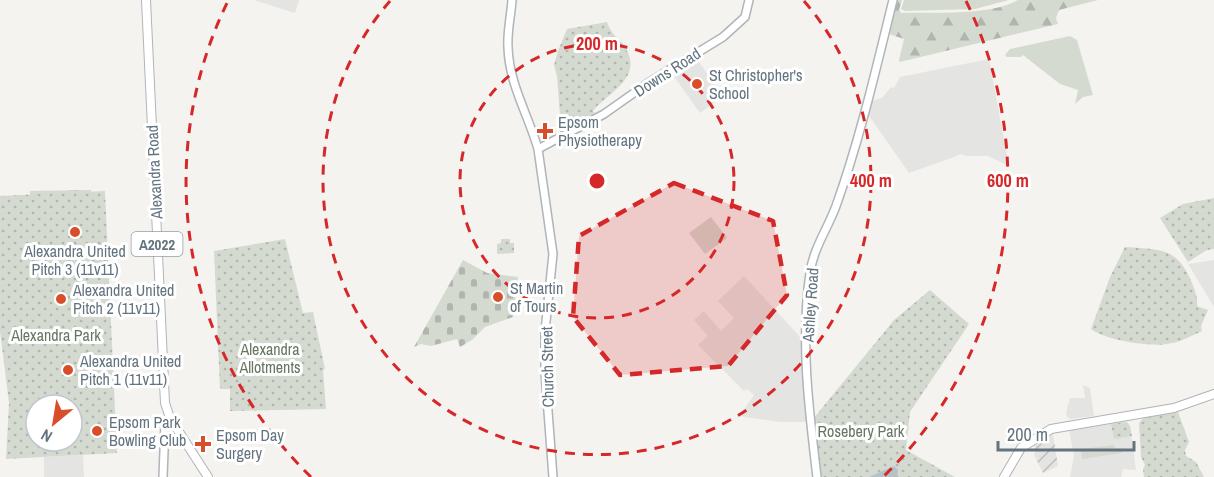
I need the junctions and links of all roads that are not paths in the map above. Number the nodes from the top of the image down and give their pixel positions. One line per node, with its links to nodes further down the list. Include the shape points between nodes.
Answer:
1 (146, 0): 7 (main road, Alexandra Road / A2022, via 165,403)
2 (512, 0): 5 (main road, Church Street, via 507,36 510,67)
3 (749, 0): 5 (main road, Downs Road, via 745,17 723,37 609,111)
4 (893, 0): 11 (main road, Ashley Road, via 856,141 810,273 808,402)
5 (538, 149): 10 (main road, Church Street, via 553,254 545,372)
6 (1214, 394): 12 (main road, via 1174,408 1048,430 1016,454)
7 (170, 418): 8 (main road, via 165,425); 9 (main road, Alexandra Road / A2022)
8 (163, 477)
9 (208, 477)
10 (553, 477)
11 (818, 477)
12 (1004, 477)

